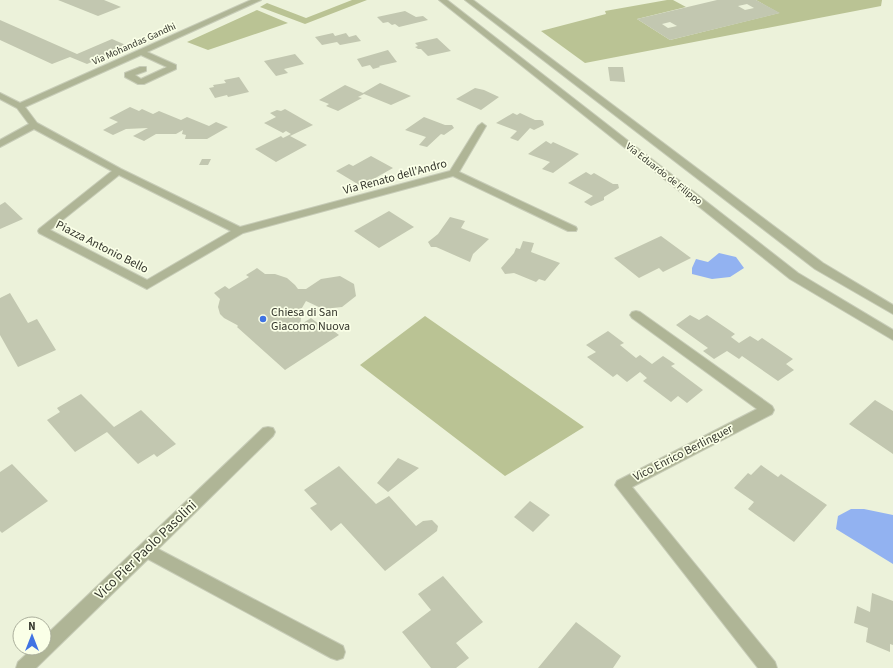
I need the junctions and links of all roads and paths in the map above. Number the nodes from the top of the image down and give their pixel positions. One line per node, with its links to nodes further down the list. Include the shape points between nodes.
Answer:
1 (257, 0): 4 (street, Via Mohandas Gandhi)
2 (443, 0): 17 (street, Via Eduardo de Filippo, via 794,276)
3 (469, 0): 15 (street, Via Eduardo de Filippo, via 819,266)
4 (141, 52): 5 (street, via 172,67 141,82 128,75); 7 (street, Via Mohandas Gandhi)
5 (143, 69)
6 (0, 96): 7 (street)
7 (20, 106): 8 (street)
8 (34, 125): 10 (street); 11 (street)
9 (482, 126): 12 (street)
10 (0, 144)
11 (118, 171): 14 (street); 14 (street, Piazza Antonio Bello, via 43,232 147,285)
12 (454, 174): 13 (street, Via Renato dell'Andro); 14 (street, Via Renato dell'Andro)
13 (572, 229)
14 (239, 232)
15 (893, 310)
16 (636, 315): 22 (street, Vico Enrico Berlinguer, via 767,410 622,484)
17 (893, 336)
18 (268, 432): 19 (street, Vico Pier Paolo Pasolini)
19 (146, 550): 20 (street); 21 (street, Vico Pier Paolo Pasolini)
20 (337, 652)
21 (24, 668)
22 (769, 668)

